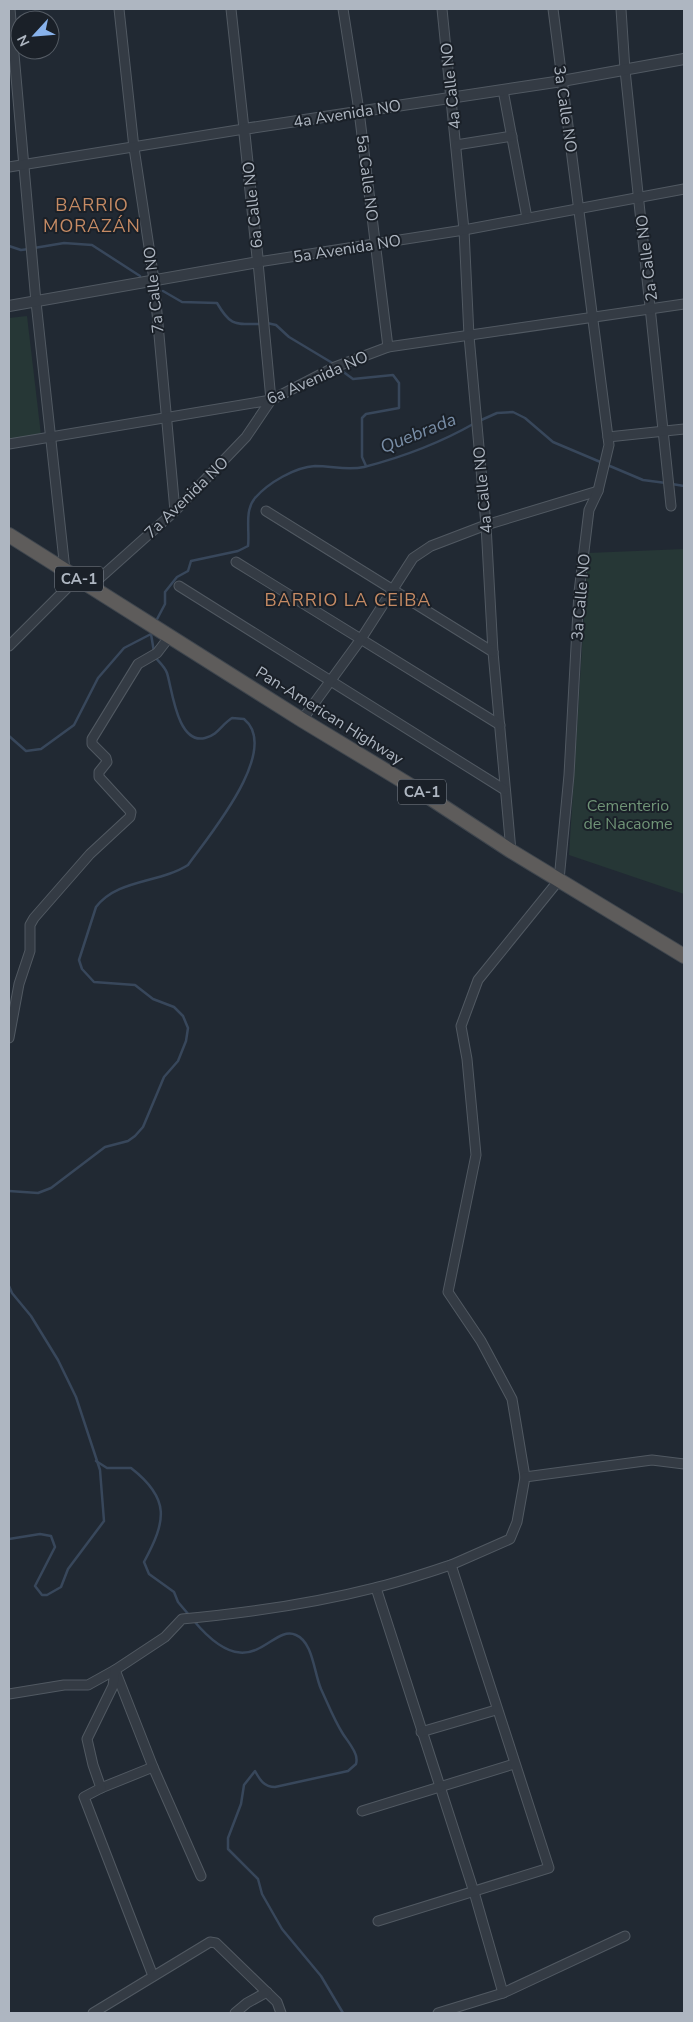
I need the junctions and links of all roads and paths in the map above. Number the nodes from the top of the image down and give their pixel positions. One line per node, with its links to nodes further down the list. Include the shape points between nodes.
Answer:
1 (10, 9): 18 (street)
2 (119, 9): 17 (street, 7a Calle NO)
3 (231, 9): 14 (street, 6a Calle NO)
4 (343, 9): 13 (street, 5a Calle NO)
5 (442, 9): 12 (street, 4a Calle NO)
6 (553, 9): 10 (street, 3a Calle NO)
7 (621, 9): 9 (street, 2a Calle NO)
8 (684, 59): 9 (street, 4a Avenida NO)
9 (625, 70): 10 (street, 4a Avenida NO); 21 (street, 2a Calle NO)
10 (562, 81): 11 (street, 4a Avenida NO); 22 (street, 3a Calle NO)
11 (503, 90): 12 (street, 4a Avenida NO); 15 (street)
12 (450, 98): 13 (street, 4a Avenida NO); 16 (street, 4a Calle NO)
13 (359, 111): 14 (street, 4a Avenida NO); 25 (street, 5a Calle NO)
14 (244, 129): 17 (street, 4a Avenida NO); 26 (street, 6a Calle NO)
15 (512, 136): 16 (street); 23 (street)
16 (456, 145): 24 (street, 4a Calle NO)
17 (134, 148): 18 (street, 4a Avenida NO); 27 (street, 7a Calle NO)
18 (25, 164): 19 (street, 4a Avenida NO); 28 (street)
19 (9, 167)
20 (684, 189): 21 (street, 5a Avenida NO)
21 (639, 196): 22 (street, 5a Avenida NO); 31 (street, 2a Calle NO)
22 (580, 208): 23 (street, 5a Avenida NO); 32 (street, 3a Calle NO)
23 (527, 218): 24 (street, 5a Avenida NO)
24 (464, 230): 25 (street, 5a Avenida NO); 33 (street, 4a Calle NO)
25 (376, 243): 26 (street, 5a Avenida NO); 34 (street, 5a Calle NO)
26 (258, 262): 27 (street, 5a Avenida NO); 35 (street, 6a Calle NO)
27 (154, 280): 28 (street, 5a Avenida NO); 36 (street, 7a Calle NO)
28 (36, 302): 30 (street, 5a Avenida NO); 40 (street)
29 (684, 304): 31 (street, 6a Avenida NO)
30 (9, 306)
31 (652, 308): 32 (street, 6a Avenida NO); 38 (street, 2a Calle NO)
32 (592, 318): 33 (street, 6a Avenida NO); 39 (street, 3a Calle NO)
33 (469, 336): 34 (street, 6a Avenida NO); 46 (street, 4a Calle NO)
34 (388, 347): 35 (street, 6a Avenida NO, via 335,367)
35 (271, 400): 36 (street, 6a Avenida NO); 44 (street, 7a Avenida NO, via 246,437)
36 (166, 418): 40 (street, 6a Avenida NO); 44 (street, 7a Calle NO)
37 (684, 429): 38 (street)
38 (664, 431): 39 (street); 43 (street, 2a Calle NO)
39 (608, 436): 42 (street, 3a Calle NO, via 609,445)
40 (50, 438): 41 (street, 6a Avenida NO); 49 (street)
41 (9, 444)
42 (598, 490): 46 (street); 63 (street, 3a Calle NO, via 589,510 579,592 570,775)
43 (672, 506)
44 (175, 512): 51 (street, 7a Avenida NO)
45 (266, 512): 53 (street)
46 (486, 525): 53 (street, via 432,546 413,558); 57 (street, 4a Calle NO)
47 (9, 535): 49 (highway, Pan-American Highway / CA-1)
48 (236, 562): 55 (street)
49 (66, 570): 50 (highway, Pan-American Highway / CA-1)
50 (77, 578): 51 (highway, Pan-American Highway / CA-1); 56 (street)
51 (91, 586): 54 (highway, Pan-American Highway / CA-1)
52 (179, 586): 58 (street)
53 (393, 590): 55 (street); 57 (street)
54 (159, 630): 59 (highway, Pan-American Highway / CA-1); 65 (street, via 157,653 138,664 92,739 92,744 107,762 99,776 130,812 130,817 90,854 30,925 30,950 19,984)
55 (361, 639): 58 (street); 60 (street)
56 (9, 646)
57 (493, 652): 60 (street, 4a Calle NO)
58 (331, 682): 59 (street); 61 (street)
59 (302, 720): 62 (highway, Pan-American Highway / CA-1)
60 (500, 725): 61 (street, 4a Calle NO)
61 (505, 790): 62 (street, 4a Calle NO)
62 (511, 851): 63 (highway, Pan-American Highway / CA-1)
63 (559, 880): 64 (highway, Pan-American Highway / CA-1); 67 (street, via 478,980 461,1026 476,1155 448,1292 481,1342 512,1399)
64 (684, 956)
65 (9, 1038)
66 (684, 1464): 67 (street, via 652,1460)
67 (525, 1478): 68 (street, via 517,1522 510,1539)
68 (451, 1565): 69 (street); 72 (street)
69 (376, 1588): 70 (street, via 298,1605 182,1619 165,1637); 73 (street)
70 (115, 1670): 71 (street, via 88,1685 64,1685); 75 (street); 77 (street, via 113,1686 87,1739 92,1766)
71 (9, 1694)
72 (496, 1710): 73 (street); 74 (street)
73 (421, 1732): 76 (street)
74 (514, 1764): 76 (street); 80 (street, via 549,1868)
75 (153, 1767): 77 (street); 79 (street)
76 (440, 1787): 78 (street); 80 (street)
77 (101, 1788): 83 (street, via 84,1797)
78 (362, 1811)
79 (202, 1876)
80 (474, 1892): 81 (street); 85 (street)
81 (378, 1921)
82 (625, 1936): 85 (street)
83 (153, 1976): 84 (street, via 210,1942 216,1943); 86 (street)
84 (267, 1992): 87 (street); 88 (street, via 277,2002)
85 (504, 1993): 89 (street)
86 (93, 2013)
87 (235, 2013)
88 (281, 2013)
89 (438, 2013)

